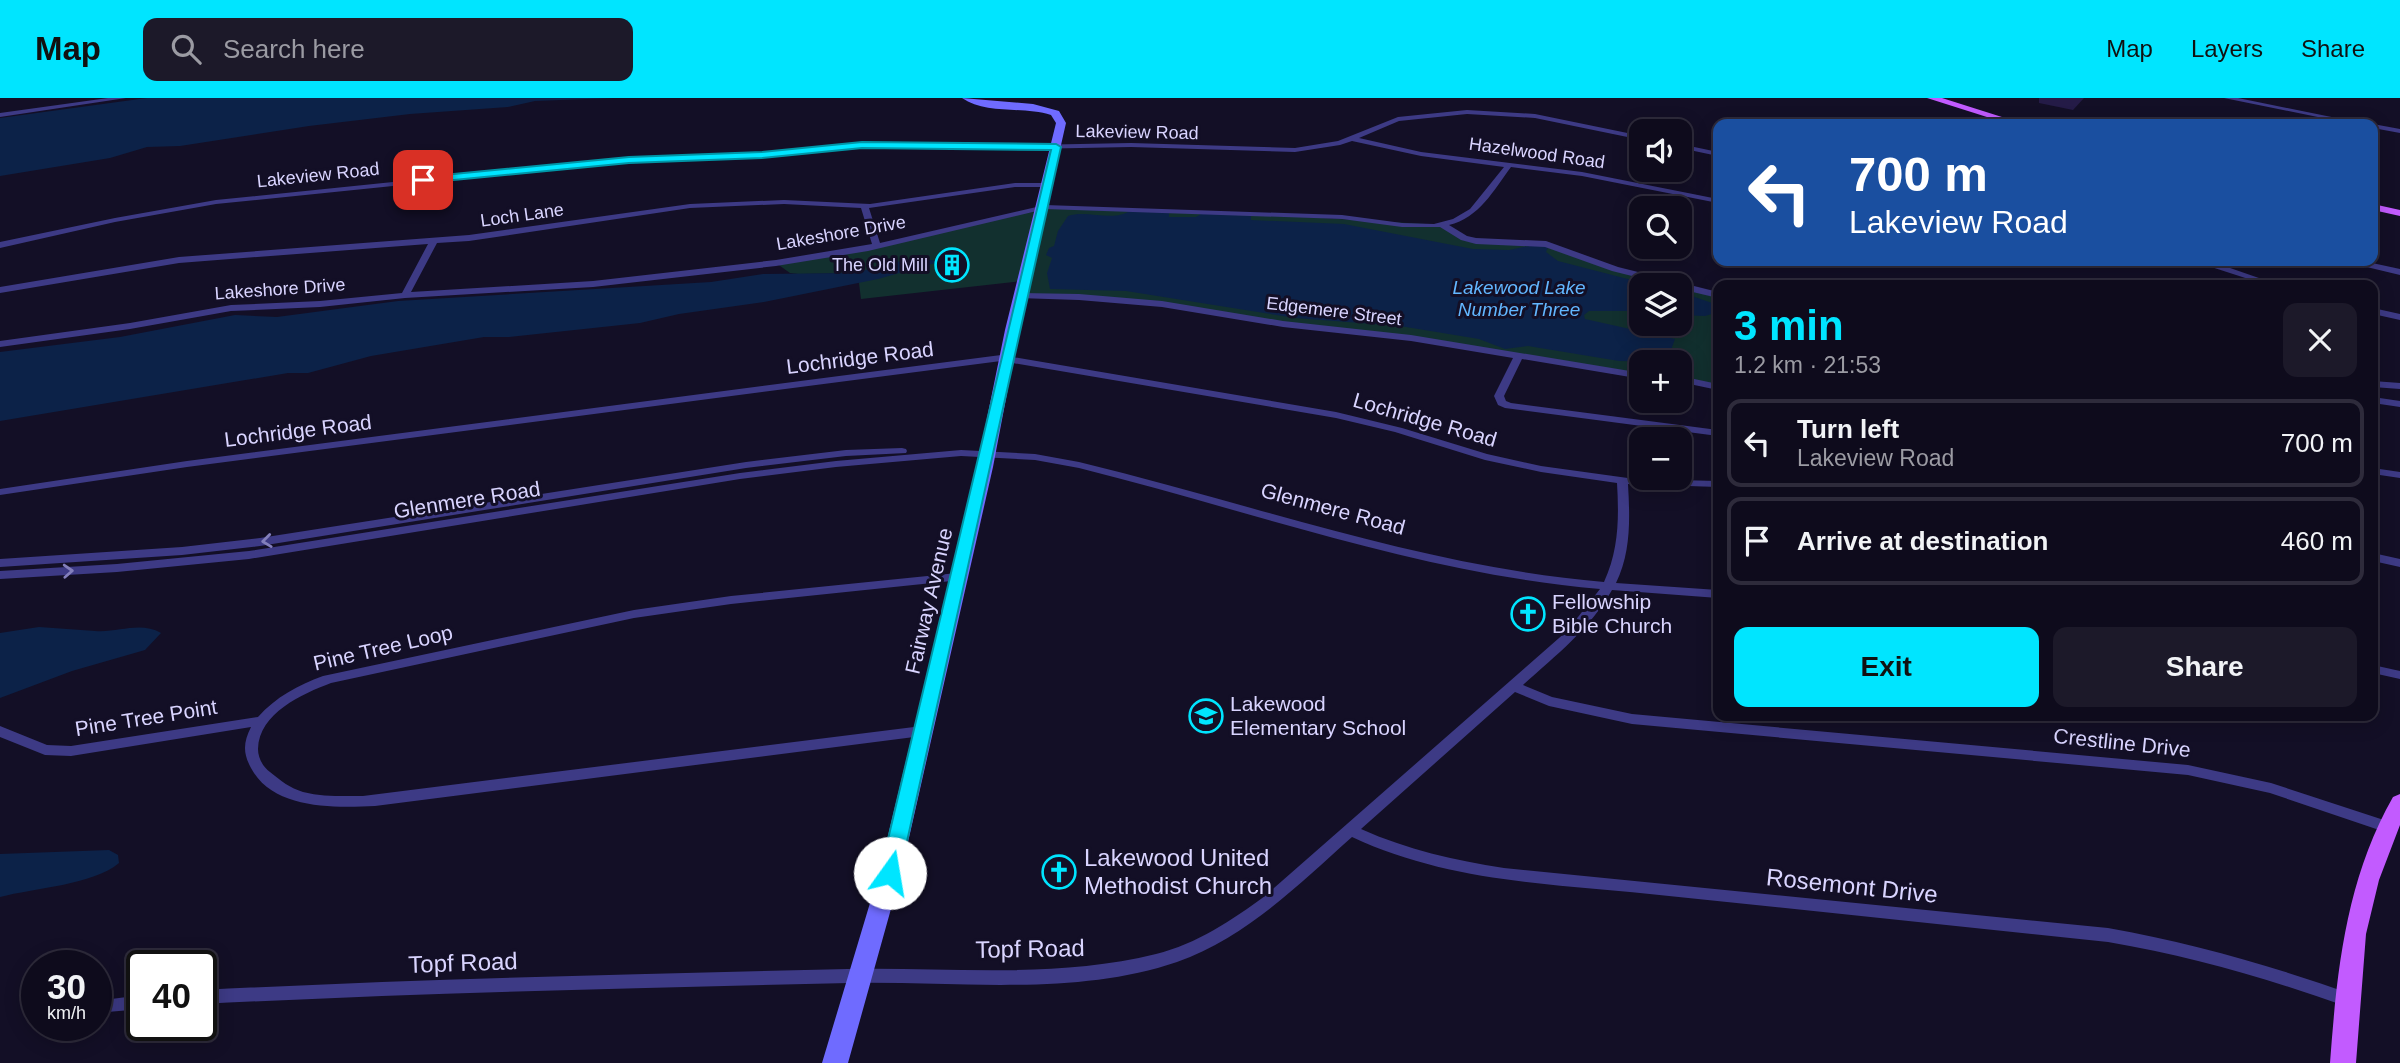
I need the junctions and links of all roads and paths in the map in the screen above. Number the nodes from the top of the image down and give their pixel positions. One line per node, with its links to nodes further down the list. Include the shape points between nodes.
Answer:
1 (123, 98): 5 (street)
2 (967, 98): 12 (street, Fairway Avenue, via 1055,113 1061,119)
3 (1932, 98): 6 (main road)
4 (2227, 98): 7 (street)
5 (0, 115)
6 (2002, 119)
7 (2336, 119)
8 (2378, 127): 9 (street)
9 (2400, 131)
10 (1629, 135): 11 (street, Lakeview Road, via 1535,116 1467,112 1398,119)
11 (1351, 138): 12 (street, Lakeview Road, via 1295,150); 15 (street, Hazelwood Road, via 1405,152)
12 (1056, 147): 16 (street, Fairway Avenue); 24 (street, Lakeview Road, via 881,144 616,161 243,199)
13 (1692, 149): 14 (street)
14 (1713, 153)
15 (1510, 164): 17 (street, Hazelwood Road); 22 (street, via 1474,211)
16 (1048, 185): 18 (street, Loch Lane); 19 (street, Fairway Avenue)
17 (1713, 200)
18 (864, 206): 23 (street, Loch Lane, via 722,203); 25 (street)
19 (1043, 208): 22 (street, Lakeshore Drive, via 1342,217 1409,226); 25 (street, Lakeshore Drive); 35 (street, Fairway Avenue)
20 (2378, 208): 21 (main road)
21 (2400, 213)
22 (1443, 225): 29 (street, Lakeshore Drive, via 1476,241 1535,242)
23 (433, 242): 32 (street, Loch Lane, via 219,256); 34 (street)
24 (0, 245)
25 (877, 246): 34 (street, Lakeshore Drive, via 625,281)
26 (2217, 266): 30 (street)
27 (2374, 266): 28 (street)
28 (2400, 272)
29 (1630, 273)
30 (2259, 280)
31 (1692, 289): 33 (street, Lakeshore Drive)
32 (0, 290)
33 (1713, 294)
34 (405, 295): 38 (street, Lakeshore Drive, via 346,303 231,308)
35 (1021, 296): 39 (street, Edgemere Street, via 1153,303); 40 (street, Fairway Avenue)
36 (2378, 312): 37 (street)
37 (2400, 317)
38 (0, 344)
39 (1518, 357): 41 (street, Edgemere Street); 48 (street, via 1499,396 1509,406)
40 (1007, 358): 50 (street, Fairway Avenue); 53 (street, Lochridge Road, via 1336,415 1516,464); 55 (street, Lochridge Road)
41 (1629, 374)
42 (1692, 382): 44 (street)
43 (2378, 384): 45 (street)
44 (1713, 386)
45 (2400, 386)
46 (2378, 401): 47 (street)
47 (2400, 404)
48 (1713, 432)
49 (940, 454): 50 (street, Glenmere Road); 57 (street, Glenmere Road, one-way to 57, via 921,451 797,458 260,542); 59 (street, Glenmere Road, one-way to 49, via 260,554 740,476)
50 (987, 454): 60 (street, Fairway Avenue); 61 (street, Glenmere Road, via 1079,465 1442,560)
51 (2378, 472): 52 (street)
52 (2400, 475)
53 (1622, 481): 54 (street, Lochridge Road); 61 (street, Topf Road, via 1625,538)
54 (1713, 484)
55 (0, 492)
56 (2378, 558): 58 (street)
57 (0, 563)
58 (2400, 564)
59 (0, 575)
60 (957, 577): 66 (street, Pine Tree Loop, via 634,614 318,682 286,699); 68 (street, Fairway Avenue)
61 (1609, 587): 62 (street, Glenmere Road); 65 (street, Topf Road, via 1573,634)
62 (1713, 594)
63 (2378, 670): 64 (street)
64 (2400, 676)
65 (1514, 686): 70 (street, Crestline Drive, via 1549,701 1632,719 2188,770 2282,791); 71 (street, Topf Road)
66 (261, 721): 67 (street, Pine Tree Point, via 71,751 45,750); 68 (street, via 250,747 261,772 280,788 336,802 375,801)
67 (0, 731)
68 (922, 731): 72 (street, Fairway Avenue)
69 (2400, 802): 70 (main road)
70 (2388, 827): 74 (main road, via 2363,894)
71 (1350, 831): 72 (street, Topf Road, via 1238,925 1170,957 1079,974); 74 (street, Rosemont Drive, via 1413,855 1516,874 2155,942 2253,967)
72 (862, 976): 73 (street, Topf Road); 75 (street, Fairway Avenue)
73 (217, 996)
74 (2348, 1000): 76 (main road)
75 (835, 1063)
76 (2343, 1063)

